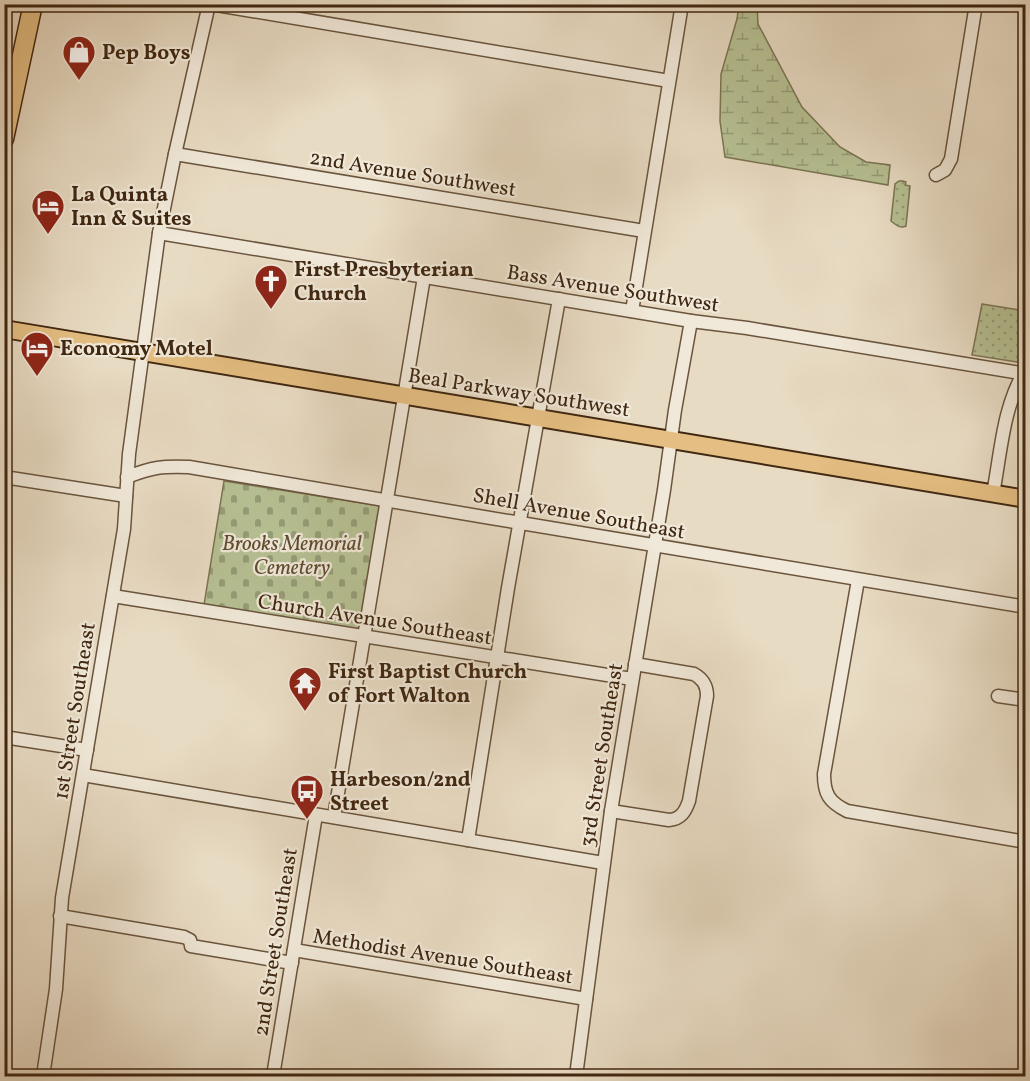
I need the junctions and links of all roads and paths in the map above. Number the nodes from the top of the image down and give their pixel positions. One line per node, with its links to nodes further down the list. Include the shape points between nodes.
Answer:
1 (33, 4): 6 (highway)
2 (210, 4): 5 (street); 7 (street, 1st Street Southeast)
3 (682, 4): 5 (street)
4 (976, 4): 8 (street, via 951,159 945,170)
5 (669, 81): 9 (street)
6 (4, 139)
7 (175, 153): 9 (street, 2nd Avenue Southwest); 10 (street, 1st Street Southeast)
8 (936, 175)
9 (644, 231): 13 (street)
10 (159, 232): 11 (street, Bass Avenue Southwest); 16 (street, 1st Street Southeast)
11 (424, 277): 12 (street, Bass Avenue Southwest); 18 (street)
12 (559, 299): 13 (street, Bass Avenue Southwest); 19 (street)
13 (632, 311): 14 (street, Bass Avenue Southwest)
14 (691, 321): 17 (street, Bass Avenue Southwest); 20 (street, 3rd Street Southeast)
15 (4, 329): 16 (main road, Beal Parkway Southwest)
16 (142, 352): 18 (main road, Beal Parkway Southwest); 22 (street, 1st Street Southeast)
17 (1025, 372): 23 (street, via 1009,406)
18 (404, 396): 19 (main road, Beal Parkway Southwest); 26 (street)
19 (538, 418): 20 (main road, Beal Parkway Southwest); 27 (street)
20 (671, 440): 23 (main road, Beal Parkway Southwest); 28 (street, 3rd Street Southeast)
21 (4, 477): 24 (street)
22 (127, 477): 24 (street, 1st Street Southeast); 26 (street, Shell Avenue Southeast, via 163,466 189,467)
23 (993, 494): 25 (main road, Beal Parkway Southwest)
24 (126, 496): 30 (street, 1st Street Southeast)
25 (1026, 499)
26 (387, 500): 27 (street, Shell Avenue Southeast); 32 (street)
27 (520, 522): 28 (street, Shell Avenue Southeast); 33 (street)
28 (654, 546): 29 (street, Shell Avenue Southeast); 34 (street, 3rd Street Southeast)
29 (858, 580): 31 (street, Shell Avenue Southeast); 45 (street, via 825,774 827,795 847,811)
30 (113, 596): 32 (street, Church Avenue Southeast); 39 (street, 1st Street Southeast)
31 (1026, 607)
32 (364, 637): 33 (street, Church Avenue Southeast); 43 (street)
33 (498, 658): 35 (street, Church Avenue Southeast); 44 (street)
34 (634, 664): 35 (street, 3rd Street Southeast); 41 (street, via 694,674 704,683 707,696 686,810 669,820)
35 (632, 679): 41 (street, 3rd Street Southeast)
36 (998, 696): 37 (street)
37 (1026, 700)
38 (4, 737): 39 (street)
39 (87, 750): 40 (street, 1st Street Southeast)
40 (83, 775): 42 (street); 47 (street, 1st Street Southeast)
41 (610, 811): 46 (street, 3rd Street Southeast)
42 (316, 814): 43 (street); 48 (street, 2nd Street Southeast)
43 (334, 818): 44 (street)
44 (468, 840): 46 (street)
45 (1026, 842)
46 (603, 863): 49 (street, 3rd Street Southeast)
47 (60, 916): 48 (street, Methodist Avenue Southeast, via 184,937 191,946); 50 (street, 1st Street Southeast, via 56,989)
48 (293, 957): 49 (street, Methodist Avenue Southeast); 51 (street, 2nd Street Southeast)
49 (586, 999): 52 (street, 3rd Street Southeast)
50 (43, 1074)
51 (273, 1077)
52 (576, 1077)

